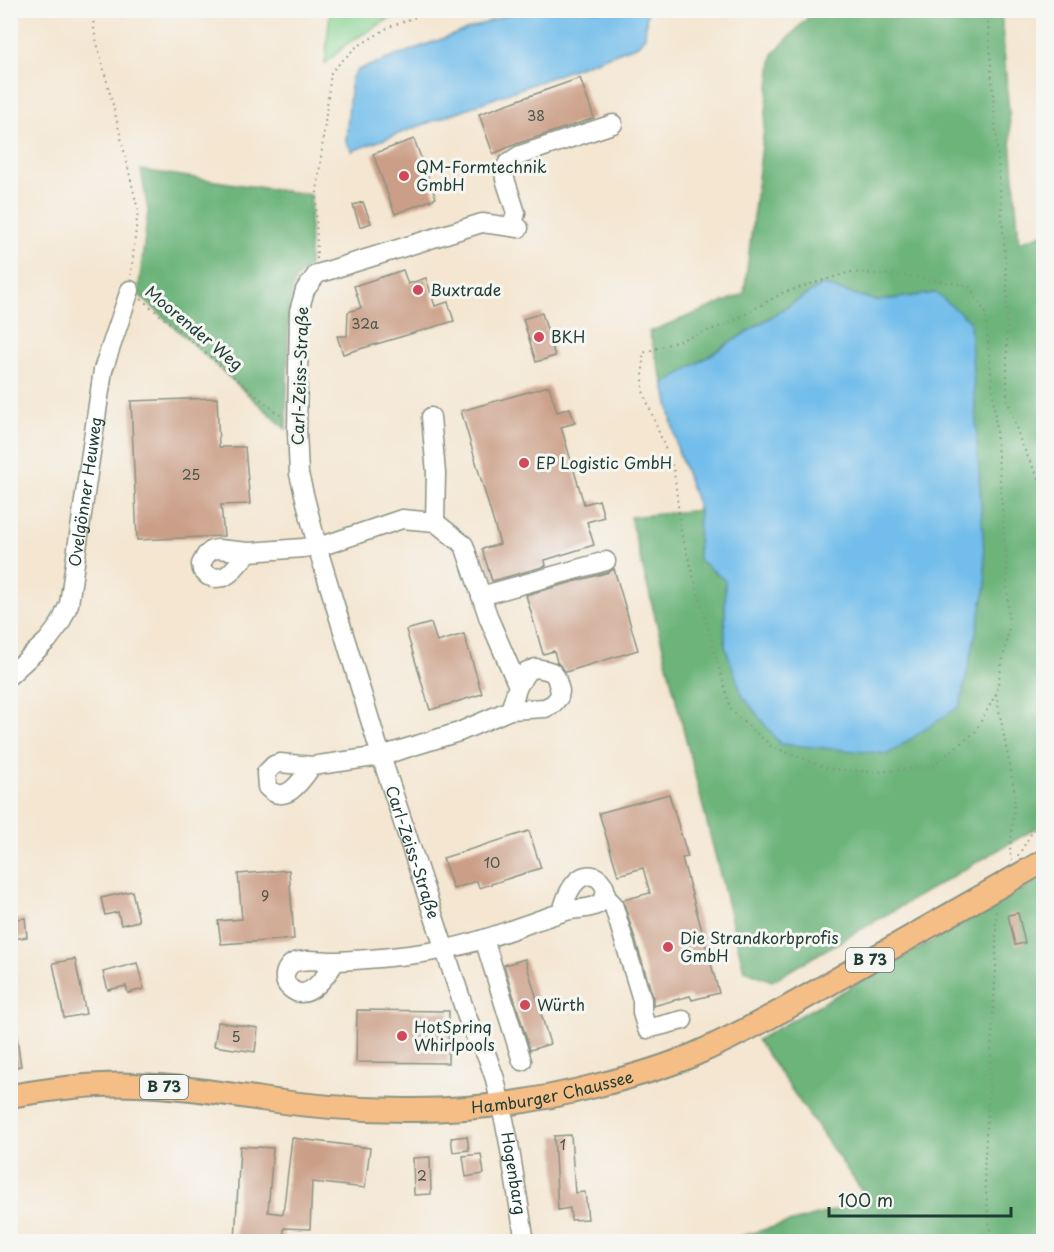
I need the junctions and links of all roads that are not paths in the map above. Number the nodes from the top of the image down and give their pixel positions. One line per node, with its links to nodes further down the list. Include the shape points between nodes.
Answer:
1 (613, 124): 5 (street, Carl-Zeiss-Straße, via 520,155 508,163 505,179 516,213 516,228 482,224 317,274 305,290 299,311 298,474)
2 (130, 290): 9 (street, Ovelgönner Heuweg, via 103,370 69,604 48,640)
3 (431, 417): 4 (street)
4 (435, 522): 5 (street, via 402,519); 8 (street, via 464,544)
5 (317, 546): 6 (street); 12 (street, Carl-Zeiss-Straße)
6 (249, 552)
7 (606, 561): 8 (street)
8 (481, 596): 10 (street)
9 (10, 675)
10 (518, 686): 11 (street); 11 (street, via 527,671 546,670 559,683 559,697 545,708)
11 (510, 710): 12 (street, via 459,732)
12 (381, 756): 13 (street); 18 (street, Carl-Zeiss-Straße)
13 (312, 766)
14 (1044, 861): 23 (main road, Hamburger Chaussee / B 73, via 783,1010 693,1055 621,1080)
15 (605, 896): 16 (street, via 596,906); 16 (street, via 602,880 588,874 575,881); 20 (street, via 613,904 647,1029)
16 (562, 912): 17 (street)
17 (484, 939): 18 (street); 21 (street)
18 (445, 949): 19 (street); 23 (street, Carl-Zeiss-Straße, via 469,1024 495,1079)
19 (336, 961)
20 (682, 1020)
21 (522, 1061)
22 (10, 1096): 23 (main road, Hamburger Chaussee / B 73, via 65,1088 136,1085 372,1110)
23 (501, 1105): 24 (street, Hogenbarg)
24 (525, 1242)

